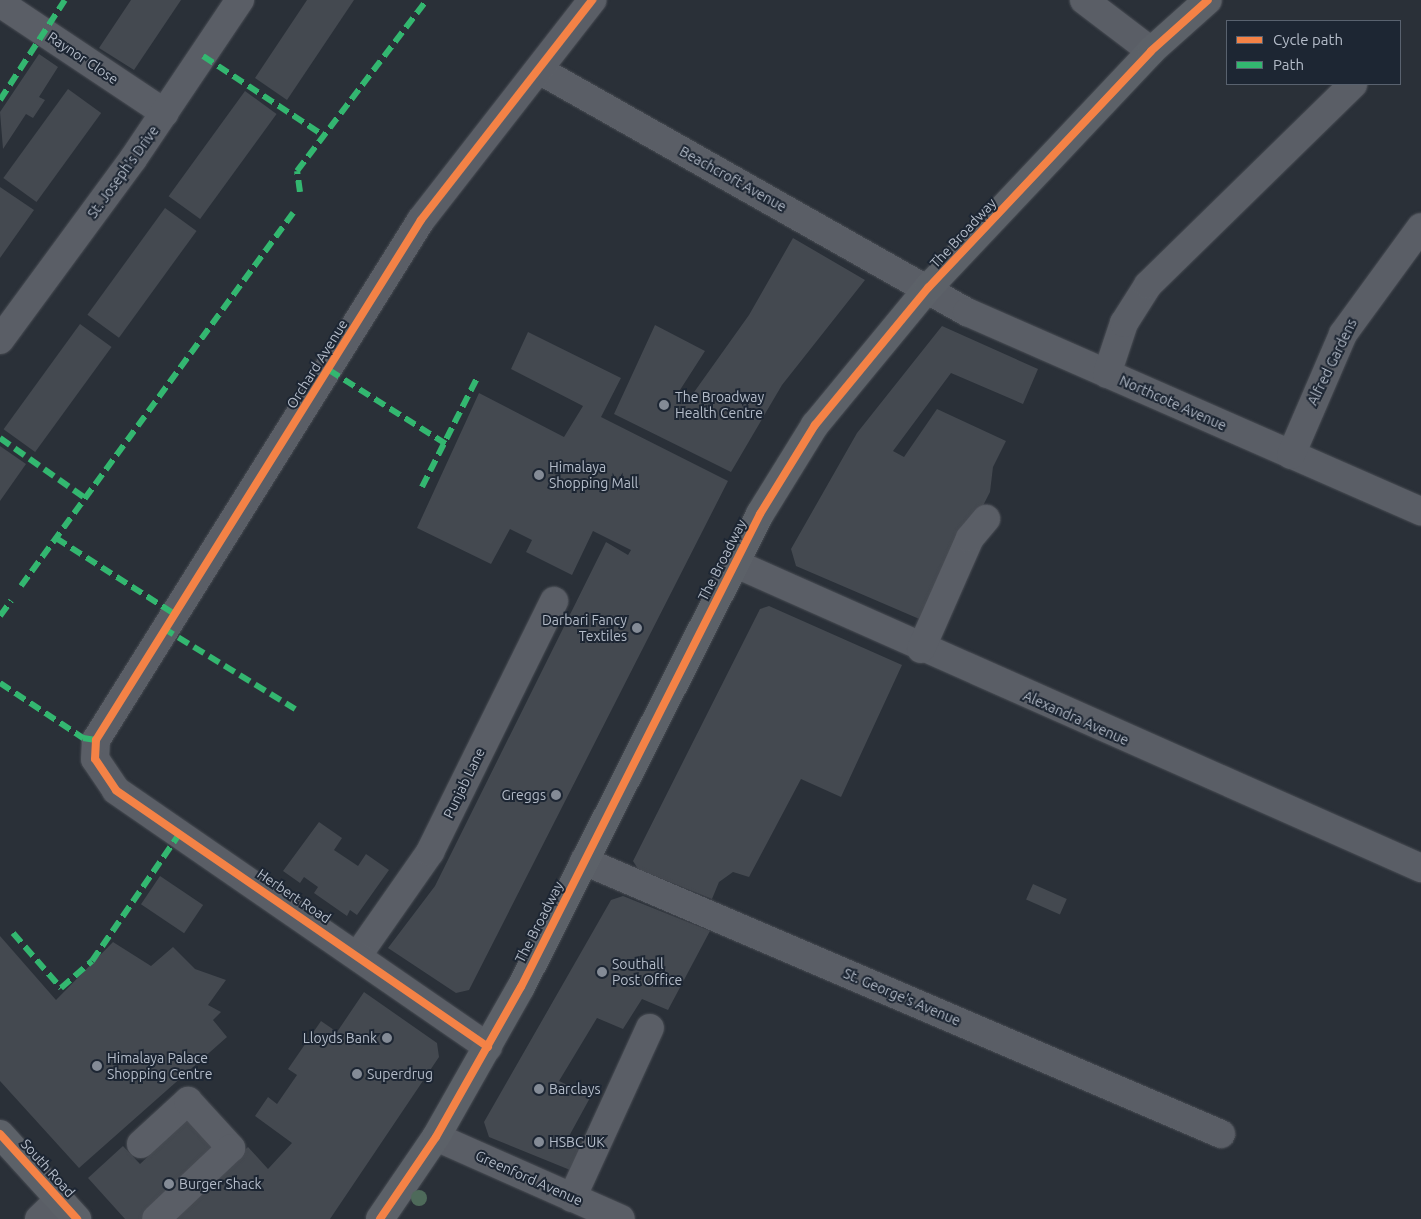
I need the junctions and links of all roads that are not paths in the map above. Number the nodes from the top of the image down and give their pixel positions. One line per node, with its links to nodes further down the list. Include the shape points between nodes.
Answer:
1 (240, 0): 9 (street, St. Joseph's Drive)
2 (592, 0): 7 (street, Orchard Avenue)
3 (1084, 0): 6 (street)
4 (1208, 0): 6 (main road, The Broadway)
5 (0, 3): 9 (street, Raynor Close)
6 (1151, 51): 11 (main road, The Broadway)
7 (539, 70): 11 (street, Beachcroft Avenue); 20 (street, Orchard Avenue, via 404,247 105,720 96,740)
8 (1352, 85): 13 (street, via 1148,285 1124,323)
9 (165, 113): 12 (street, St. Joseph's Drive)
10 (1421, 227): 14 (street, Alfred Gardens, via 1343,334)
11 (928, 288): 13 (street, Northcote Avenue, via 967,312); 17 (main road, The Broadway, via 815,425)
12 (0, 340)
13 (1107, 374): 14 (street, Northcote Avenue)
14 (1291, 455): 15 (street, Northcote Avenue)
15 (1421, 511)
16 (986, 519): 19 (street, via 970,538)
17 (734, 563): 19 (street, Alexandra Avenue); 21 (main road, The Broadway)
18 (554, 601): 23 (street, Punjab Lane, via 430,852)
19 (921, 649): 22 (street, Alexandra Avenue)
20 (95, 759): 23 (street, Herbert Road, via 116,790)
21 (584, 861): 25 (main road, The Broadway); 27 (street, St. George's Avenue)
22 (1421, 868)
23 (358, 955): 25 (street, Herbert Road)
24 (650, 1028): 31 (street)
25 (488, 1047): 28 (main road, The Broadway)
26 (0, 1134): 30 (main road, South Road)
27 (1221, 1134)
28 (436, 1137): 31 (street, Greenford Avenue); 35 (main road, The Broadway)
29 (141, 1144): 34 (street, via 188,1101 231,1148)
30 (60, 1198): 32 (street); 33 (main road, South Road)
31 (572, 1198): 36 (street, Greenford Avenue)
32 (39, 1219)
33 (77, 1219)
34 (156, 1219)
35 (380, 1219)
36 (622, 1219)

